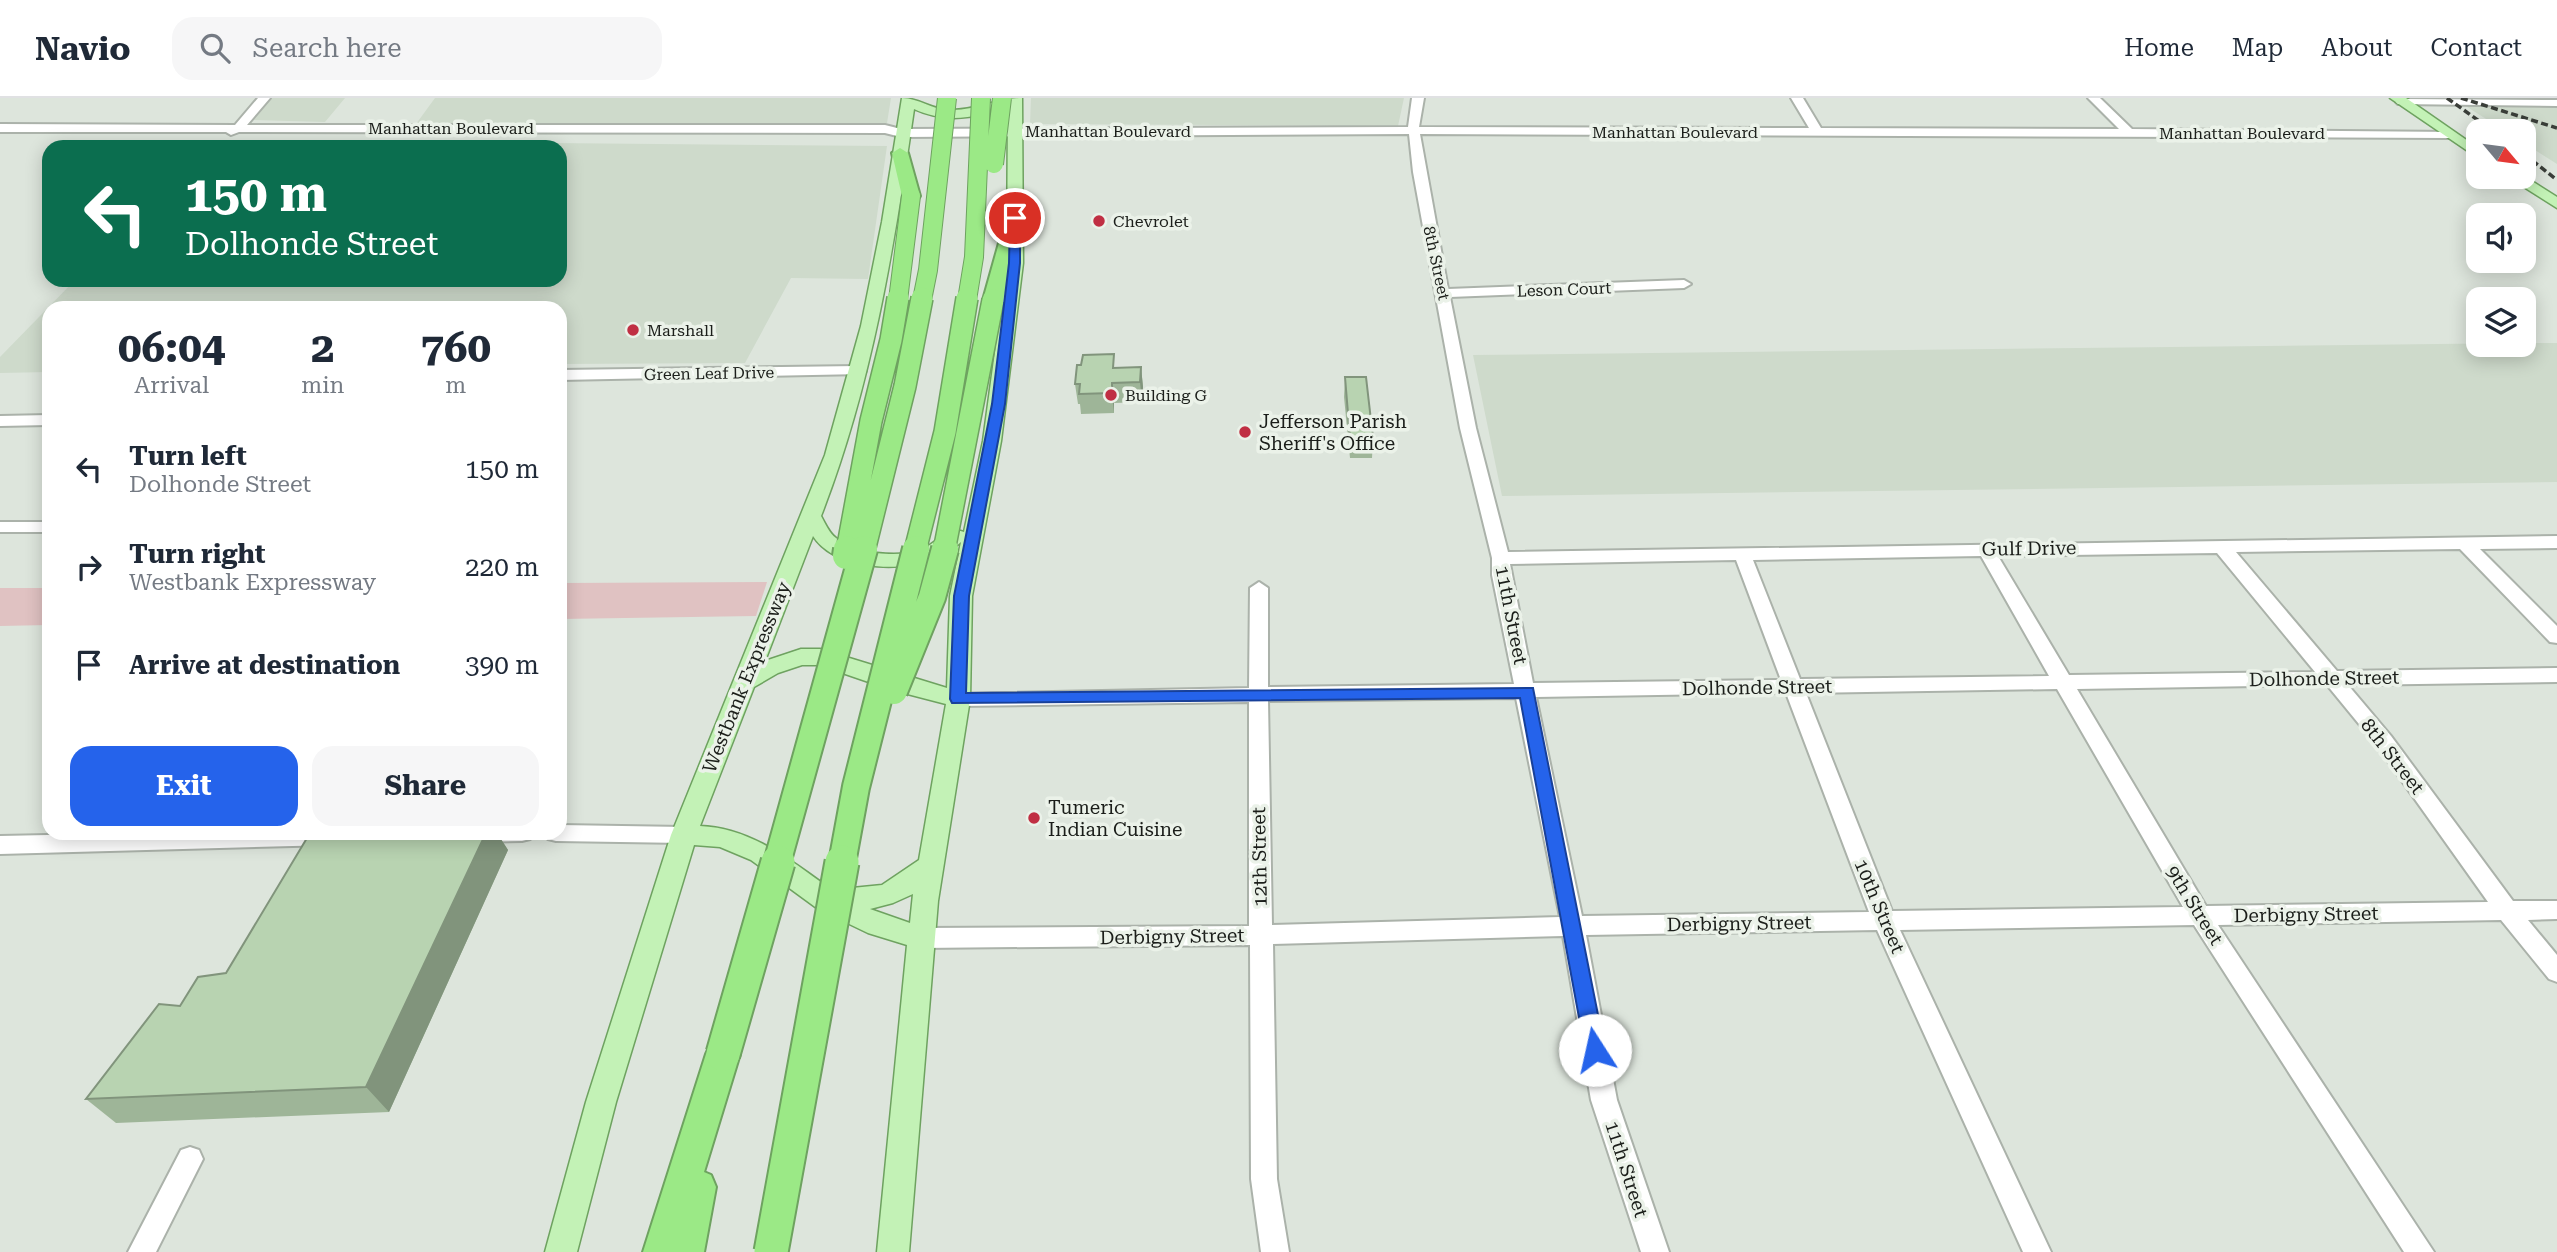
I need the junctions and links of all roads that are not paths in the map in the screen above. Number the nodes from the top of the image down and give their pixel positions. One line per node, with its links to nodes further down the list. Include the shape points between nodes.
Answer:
1 (264, 98): 14 (street)
2 (947, 98): 51 (highway, bridge, via 928,270 905,386)
3 (981, 98): 28 (highway, bridge)
4 (1002, 98): 28 (highway, bridge, via 993,166)
5 (1015, 98): 9 (main road, via 956,115 930,113); 19 (main road)
6 (1418, 98): 17 (street, 8th Street)
7 (1797, 98): 18 (street)
8 (2094, 98): 20 (street)
9 (909, 99): 26 (main road, Westbank Expressway)
10 (2400, 100): 11 (street); 21 (main road)
11 (2557, 103)
12 (0, 128): 13 (street, Manhattan Boulevard)
13 (95, 128): 14 (street, Manhattan Boulevard); 22 (street, via 18,131)
14 (238, 128): 15 (street, Manhattan Boulevard); 23 (street, via 216,134)
15 (391, 128): 16 (street, Manhattan Boulevard); 24 (street, via 309,132)
16 (800, 129): 25 (street); 26 (street, Manhattan Boulevard, via 885,129)
17 (1414, 131): 18 (street, Manhattan Boulevard); 19 (street, Manhattan Boulevard); 33 (street, 8th Street)
18 (1818, 131): 20 (street, Manhattan Boulevard)
19 (1014, 132): 26 (street, Manhattan Boulevard); 31 (main road)
20 (2128, 132): 21 (street, Manhattan Boulevard)
21 (2449, 134): 27 (main road)
22 (0, 137): 23 (street, Manhattan Boulevard)
23 (135, 139): 24 (street, Manhattan Boulevard)
24 (288, 139): 25 (street, Manhattan Boulevard)
25 (743, 139): 26 (street, Manhattan Boulevard, via 886,139)
26 (900, 143): 35 (main road, Westbank Expressway, via 890,222); 51 (highway, bridge, via 911,196 905,256 841,584)
27 (2466, 146)
28 (977, 188): 61 (highway, bridge, via 974,257 945,432)
29 (2534, 189): 30 (main road)
30 (2557, 203)
31 (1015, 218): 34 (highway); 41 (main road, via 1015,263 998,404)
32 (1685, 284): 33 (street, Leson Court)
33 (1443, 293): 39 (street, 8th Street)
34 (993, 300): 61 (highway, bridge, via 952,522 932,597)
35 (858, 371): 36 (street, Green Leaf Drive); 40 (main road, Westbank Expressway, via 835,455)
36 (567, 375)
37 (42, 420): 38 (street)
38 (0, 421)
39 (1468, 428): 49 (street, 11th Street)
40 (811, 516): 41 (main road, via 828,542 845,551 910,559 950,541); 56 (main road, Westbank Expressway)
41 (977, 516): 60 (main road, via 961,596)
42 (0, 527): 43 (street)
43 (42, 527)
44 (2557, 542): 45 (street, Gulf Drive)
45 (2465, 544): 46 (street, Gulf Drive); 52 (street)
46 (2221, 546): 47 (street, Gulf Drive); 54 (street, 8th Street)
47 (1985, 549): 48 (street, Gulf Drive); 55 (street, 9th Street)
48 (1742, 553): 49 (street, Gulf Drive); 57 (street, 10th Street)
49 (1501, 558): 58 (street, 11th Street)
50 (1259, 588): 59 (street, 12th Street)
51 (849, 611): 76 (highway, bridge)
52 (2557, 637)
53 (2557, 675): 54 (street, Dolhonde Street)
54 (2330, 678): 55 (street, Dolhonde Street); 69 (street, 8th Street, via 2384,741)
55 (2061, 681): 57 (street, Dolhonde Street); 70 (street, 9th Street)
56 (743, 683): 60 (main road, via 770,667 801,657 820,657); 63 (main road, Westbank Expressway)
57 (1792, 686): 58 (street, Dolhonde Street); 71 (street, 10th Street)
58 (1527, 692): 59 (street, Dolhonde Street); 72 (street, 11th Street)
59 (1258, 696): 60 (street, Dolhonde Street); 73 (street, 12th Street)
60 (958, 699): 66 (main road)
61 (856, 787): 82 (highway, bridge)
62 (567, 833): 63 (street)
63 (684, 835): 67 (main road, via 723,837 760,853); 79 (main road, Westbank Expressway, via 601,1102)
64 (224, 840): 65 (street)
65 (0, 845)
66 (930, 866): 67 (main road, via 911,883 879,899); 74 (main road)
67 (827, 901): 74 (main road, via 877,925)
68 (2557, 910): 69 (street, Derbigny Street)
69 (2507, 911): 70 (street, Derbigny Street); 75 (street, 8th Street)
70 (2200, 916): 71 (street, Derbigny Street); 87 (street, 9th Street)
71 (1884, 921): 72 (street, Derbigny Street); 86 (street, 10th Street)
72 (1573, 926): 73 (street, Derbigny Street); 85 (street, 11th Street, via 1604,1100)
73 (1261, 935): 74 (street, Derbigny Street); 84 (street, 12th Street, via 1264,1179)
74 (921, 938): 83 (main road)
75 (2557, 972)
76 (723, 1054): 80 (highway); 81 (highway)
77 (190, 1159): 78 (street)
78 (142, 1252)
79 (561, 1252)
80 (662, 1252)
81 (685, 1252)
82 (771, 1252)
83 (893, 1252)
84 (1275, 1252)
85 (1655, 1252)
86 (2037, 1252)
87 (2420, 1252)

